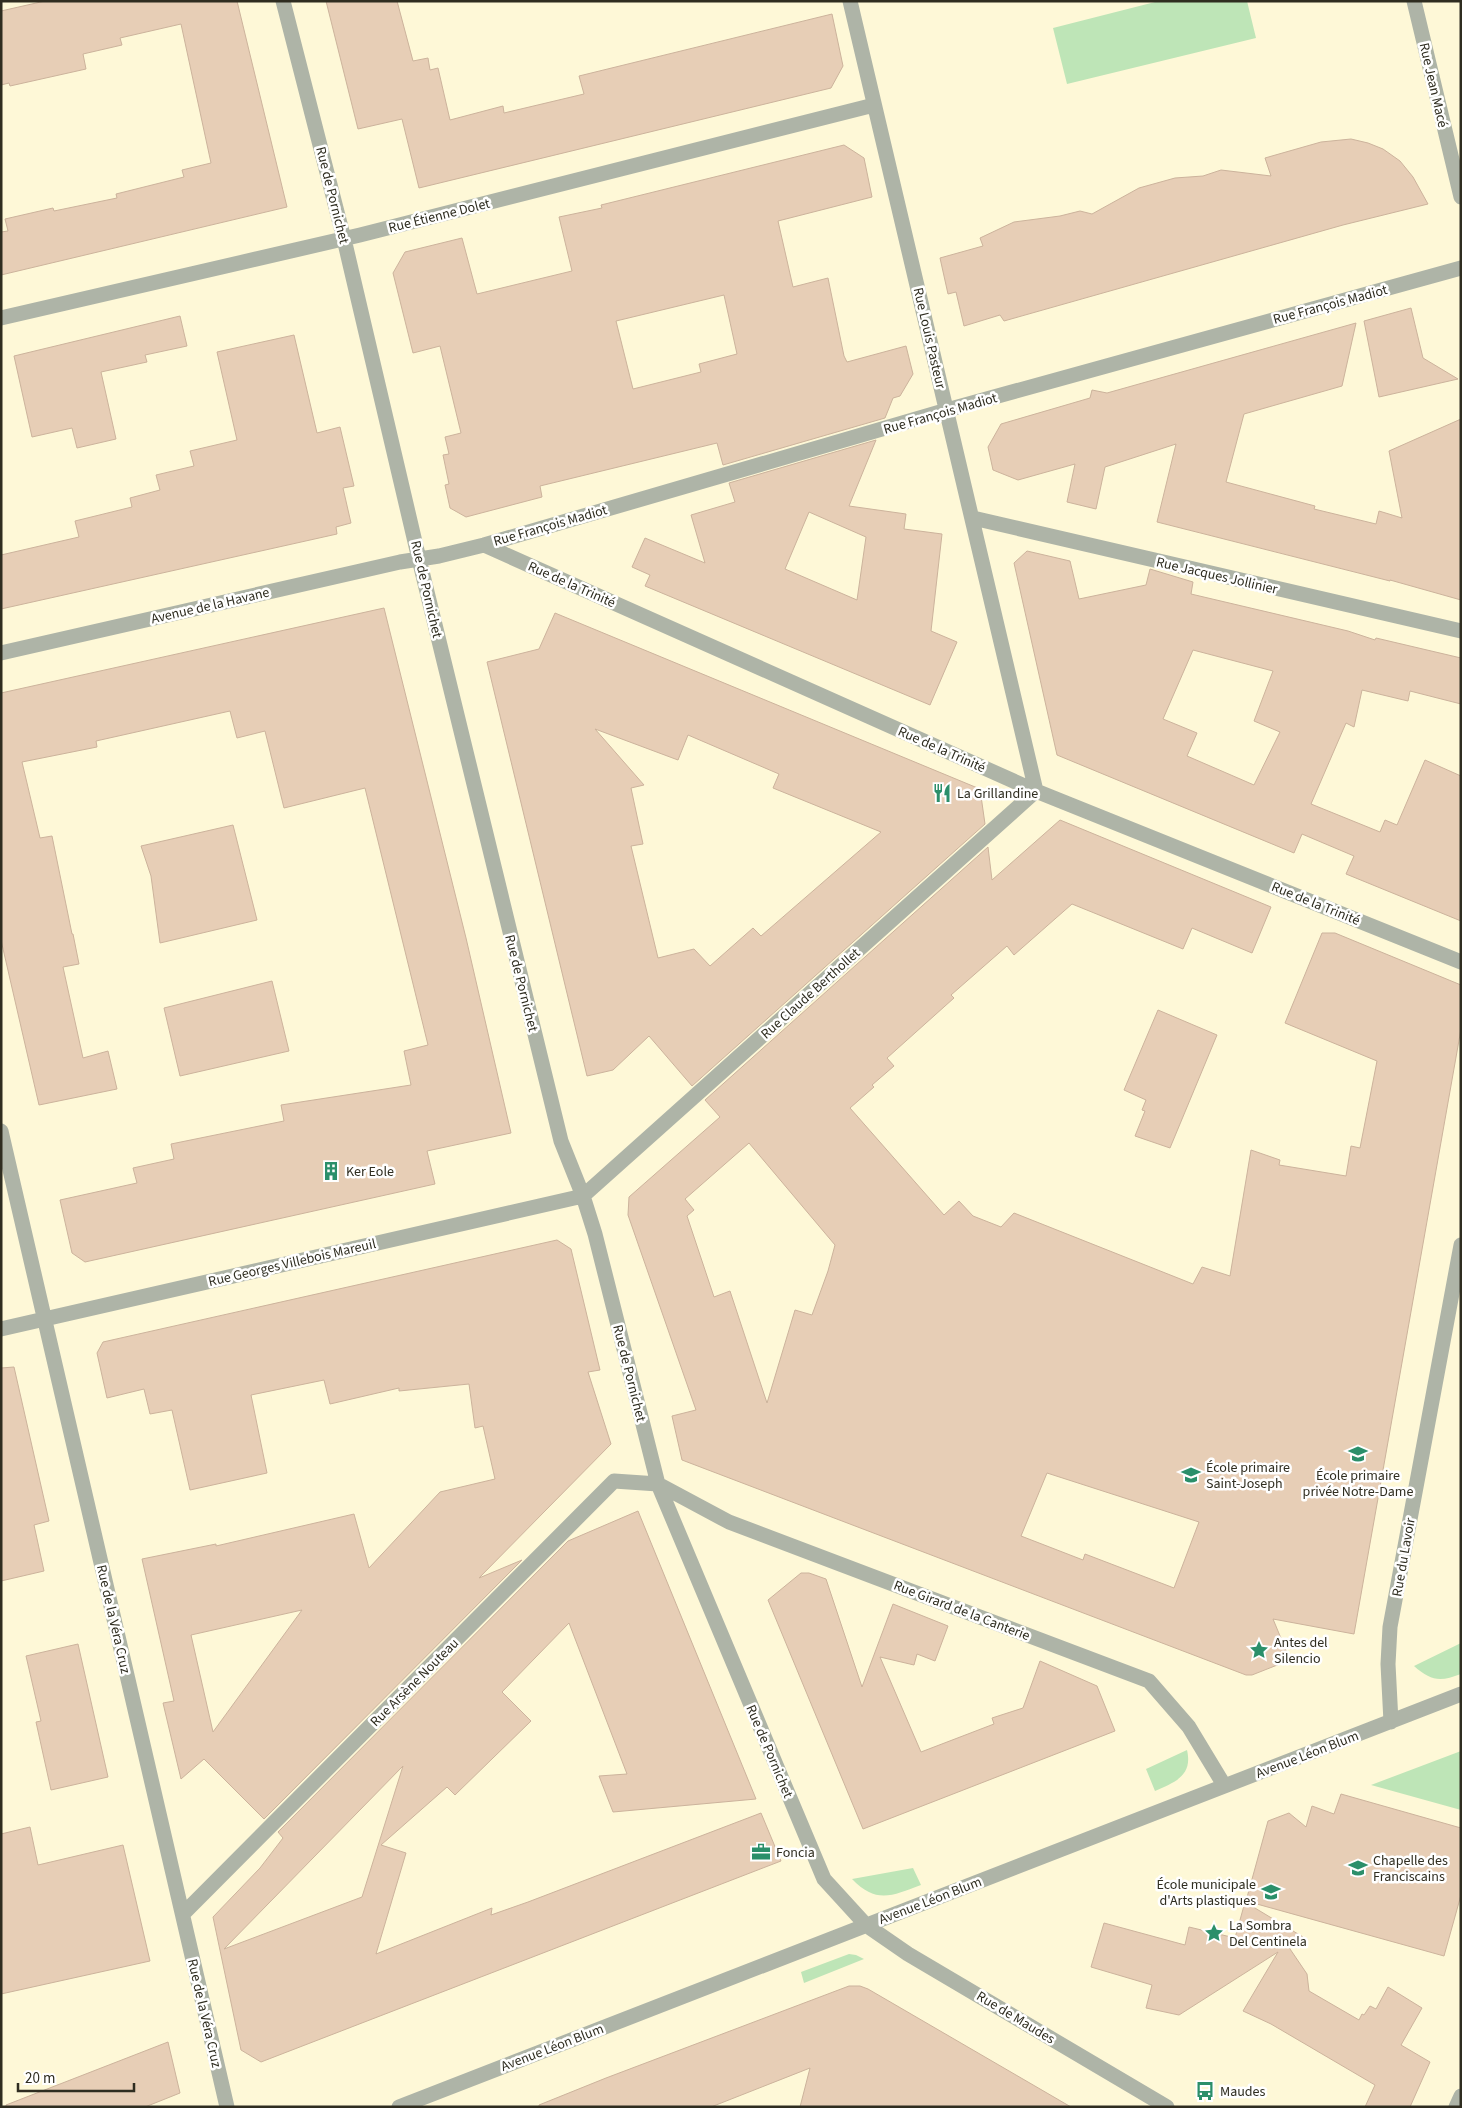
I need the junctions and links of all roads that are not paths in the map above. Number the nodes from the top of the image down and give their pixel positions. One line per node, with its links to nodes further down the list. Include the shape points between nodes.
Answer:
1 (283, 1): 6 (street, Rue de Pornichet)
2 (850, 1): 4 (street, Rue Louis Pasteur)
3 (1414, 1): 5 (street, Rue Jean Macé)
4 (874, 105): 6 (street, Rue Étienne Dolet); 9 (street, Rue Louis Pasteur)
5 (1461, 197)
6 (344, 239): 8 (street, Rue Étienne Dolet); 12 (street, Rue de Pornichet)
7 (1461, 268): 9 (street, Rue François Madiot)
8 (1, 318)
9 (947, 410): 10 (street, Rue Louis Pasteur); 11 (street, Rue François Madiot)
10 (973, 518): 13 (street, Rue Jacques Jollinier); 15 (street, Rue Louis Pasteur)
11 (484, 545): 12 (street, Rue François Madiot); 15 (street, Rue de la Trinité)
12 (419, 559): 14 (street, Avenue de la Havane); 18 (street, Rue de Pornichet, via 561,1141)
13 (1461, 631)
14 (1, 653)
15 (1036, 791): 16 (street, Rue de la Trinité); 18 (street, Rue Claude Berthollet)
16 (1461, 962)
17 (1, 1131): 20 (street, Rue de la Véra Cruz)
18 (583, 1196): 20 (street, Rue Georges Villebois Mareuil); 22 (street, Rue de Pornichet)
19 (1461, 1246): 24 (street, Rue du Lavoir, via 1390,1627)
20 (45, 1320): 21 (street, Rue Georges Villebois Mareuil); 26 (street, Rue de la Véra Cruz)
21 (1, 1329)
22 (658, 1484): 25 (street, Rue Girard de la Canterie, via 729,1522 1149,1681 1189,1727); 26 (street, Rue Arsène Nouteau, via 614,1481); 27 (street, Rue de Pornichet, via 824,1879)
23 (1461, 1694): 24 (street, Avenue Léon Blum)
24 (1391, 1722): 25 (street, Avenue Léon Blum)
25 (1224, 1785): 27 (street, Avenue Léon Blum)
26 (182, 1914): 29 (street, Rue de la Véra Cruz)
27 (866, 1925): 30 (street, Avenue Léon Blum); 31 (street, Rue de Maudes, via 908,1954)
28 (1461, 2096): 32 (street)
29 (227, 2107)
30 (399, 2107)
31 (1167, 2107)
32 (1456, 2107)

